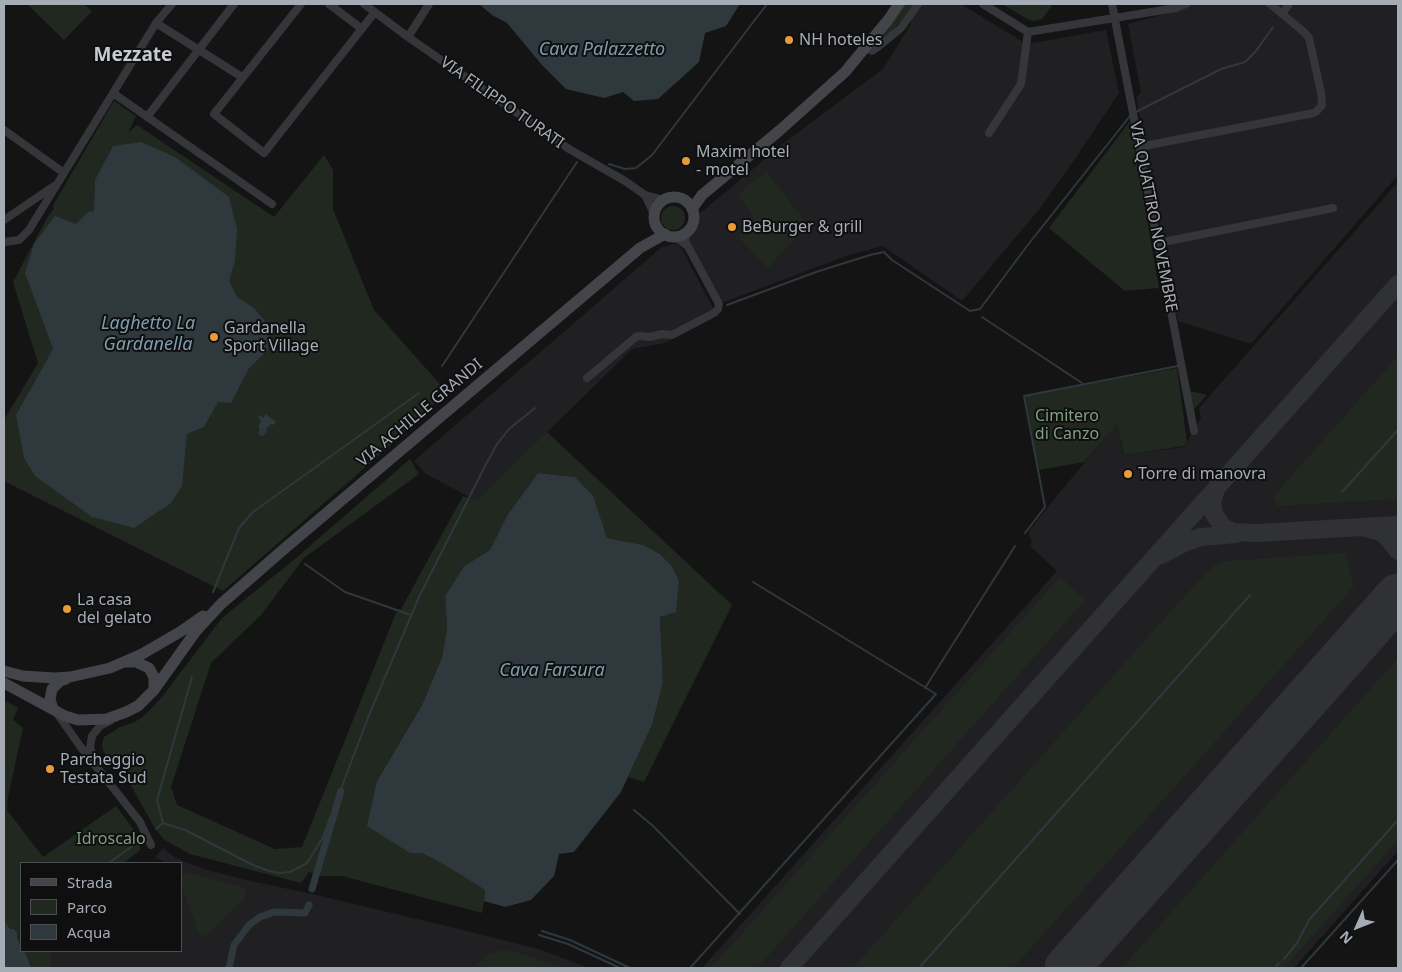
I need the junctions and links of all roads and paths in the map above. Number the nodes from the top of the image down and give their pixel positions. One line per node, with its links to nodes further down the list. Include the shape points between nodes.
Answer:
1 (172, 4): 17 (street)
2 (234, 4): 22 (street)
3 (301, 4): 23 (street)
4 (329, 4): 18 (street)
5 (364, 4): 14 (street, VIA FILIPPO TURATI)
6 (429, 4): 20 (street)
7 (899, 4): 21 (main road)
8 (918, 4): 21 (street, via 907,21 879,46 872,51)
9 (983, 4): 19 (street)
10 (1112, 4): 16 (street, VIA QUATTRO NOVEMBRE)
11 (1186, 4): 16 (street)
12 (1270, 4): 15 (street)
13 (1289, 4): 15 (street)
14 (375, 12): 18 (street); 20 (street, VIA FILIPPO TURATI)
15 (1282, 14): 28 (street, via 1307,35 1311,44 1322,101 1320,108 1314,113)
16 (1115, 18): 19 (street); 28 (street, VIA QUATTRO NOVEMBRE)
17 (156, 23): 22 (street); 24 (street)
18 (362, 29): 23 (street, via 264,153 214,114)
19 (1028, 32): 27 (street, via 1021,84)
20 (408, 37): 31 (street, VIA FILIPPO TURATI, via 568,149)
21 (866, 48): 34 (main road, via 835,81)
22 (198, 49): 23 (street); 25 (street)
23 (242, 77)
24 (113, 93): 25 (street); 29 (street)
25 (147, 117): 33 (street)
26 (4, 130): 29 (street)
27 (989, 133)
28 (1139, 147): 41 (street, VIA QUATTRO NOVEMBRE)
29 (64, 173): 30 (street)
30 (59, 181): 36 (street); 40 (street, via 29,230 22,238)
31 (645, 195): 32 (street, VIA FILIPPO TURATI); 37 (street, VIA FILIPPO TURATI)
32 (664, 200): 34 (main road, via 675,197); 37 (main road, VIA ACHILLE GRANDI, via 656,208)
33 (272, 204)
34 (689, 205): 38 (main road, via 693,221)
35 (1333, 208): 41 (street)
36 (4, 220)
37 (656, 220): 38 (main road); 42 (main road, VIA ACHILLE GRANDI, via 652,234)
38 (676, 234): 42 (main road, VIA ACHILLE GRANDI); 43 (street, via 685,241 719,304 717,310 672,335 636,337)
39 (4, 236): 40 (street)
40 (8, 242)
41 (1158, 243): 44 (street, VIA QUATTRO NOVEMBRE)
42 (640, 248): 45 (main road, VIA ACHILLE GRANDI)
43 (587, 378)
44 (1194, 431)
45 (221, 604): 46 (main road, VIA ACHILLE GRANDI, via 180,632); 50 (main road, VIA ACHILLE GRANDI, via 196,631)
46 (126, 662): 48 (main road, VIA ACHILLE GRANDI); 50 (main road, via 136,662 149,668 154,677)
47 (4, 671): 48 (main road, via 23,676)
48 (70, 677): 51 (main road, via 52,689 50,699)
49 (4, 683): 51 (main road, VIA ACHILLE GRANDI)
50 (154, 690): 52 (main road, VIA ACHILLE GRANDI)
51 (54, 710): 52 (main road, VIA ACHILLE GRANDI, via 86,720 108,719); 53 (street)
52 (126, 712): 53 (street, via 100,726 90,740 91,754)
53 (106, 780): 54 (street, via 140,822)
54 (151, 845)

